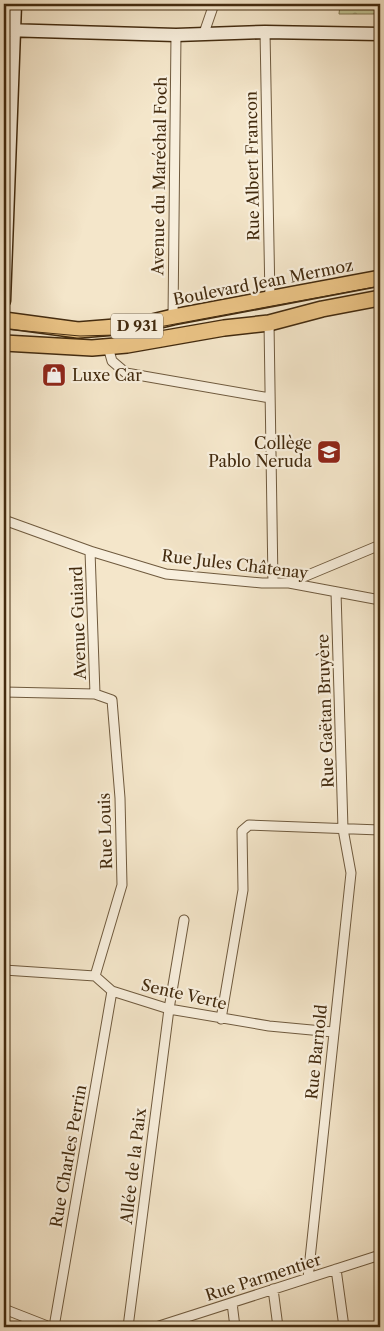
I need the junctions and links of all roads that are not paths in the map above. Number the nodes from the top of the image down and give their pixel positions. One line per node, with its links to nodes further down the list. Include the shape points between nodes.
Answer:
1 (15, 4): 3 (street)
2 (214, 4): 5 (street)
3 (9, 30): 7 (street); 11 (street)
4 (265, 32): 5 (street); 6 (street); 10 (street, Rue Albert Francon)
5 (204, 33): 7 (street)
6 (380, 34)
7 (176, 35): 12 (street, Avenue du Maréchal Foch)
8 (380, 278): 10 (main road, Boulevard Jean Mermoz / D 931)
9 (380, 298): 14 (main road, D 931)
10 (270, 299): 12 (main road, Boulevard Jean Mermoz / D 931)
11 (4, 301)
12 (173, 317): 13 (main road, Boulevard Jean Mermoz / D 931, via 140,325 78,330)
13 (4, 320)
14 (269, 322): 16 (main road, D 931); 17 (street)
15 (4, 343): 16 (main road, D 931)
16 (108, 347): 17 (street, via 112,361 126,373)
17 (270, 398): 21 (street)
18 (4, 520): 20 (street, Rue Jules Châtenay)
19 (380, 545): 22 (street)
20 (90, 551): 21 (street, Rue Jules Châtenay, via 166,574); 26 (street, Avenue Guiard)
21 (273, 583): 22 (street, Rue Jules Châtenay)
22 (290, 583): 23 (street, Rue Jules Châtenay)
23 (336, 592): 24 (street, Rue Jules Châtenay); 27 (street, Rue Gaëtan Bruyère)
24 (380, 600)
25 (4, 692): 26 (street, Avenue Guiard)
26 (95, 694): 31 (street, Rue Louis, via 112,700 120,798 122,885)
27 (343, 829): 28 (street); 34 (street, via 249,825 242,830 243,890); 35 (street, Rue Barnold, via 351,873)
28 (380, 830)
29 (184, 920): 33 (street, Allée de la Paix)
30 (4, 970): 31 (street)
31 (95, 976): 32 (street, Sente Verte)
32 (112, 991): 33 (street, Sente Verte); 43 (street, Rue Charles Perrin)
33 (169, 1009): 34 (street, Sente Verte); 44 (street, Allée de la Paix)
34 (221, 1019): 35 (street, Sente Verte)
35 (333, 1032): 38 (street, Rue Barnold)
36 (380, 1255): 37 (street, Rue Parmentier)
37 (336, 1269): 38 (street, Rue Parmentier); 48 (street)
38 (308, 1278): 39 (street, Rue Parmentier)
39 (273, 1290): 40 (street, Rue Parmentier); 47 (street)
40 (232, 1302): 45 (street, Rue Parmentier); 46 (street)
41 (6, 1309): 42 (street)
42 (50, 1327)
43 (54, 1327)
44 (128, 1327)
45 (156, 1327)
46 (235, 1327)
47 (278, 1327)
48 (344, 1327)

